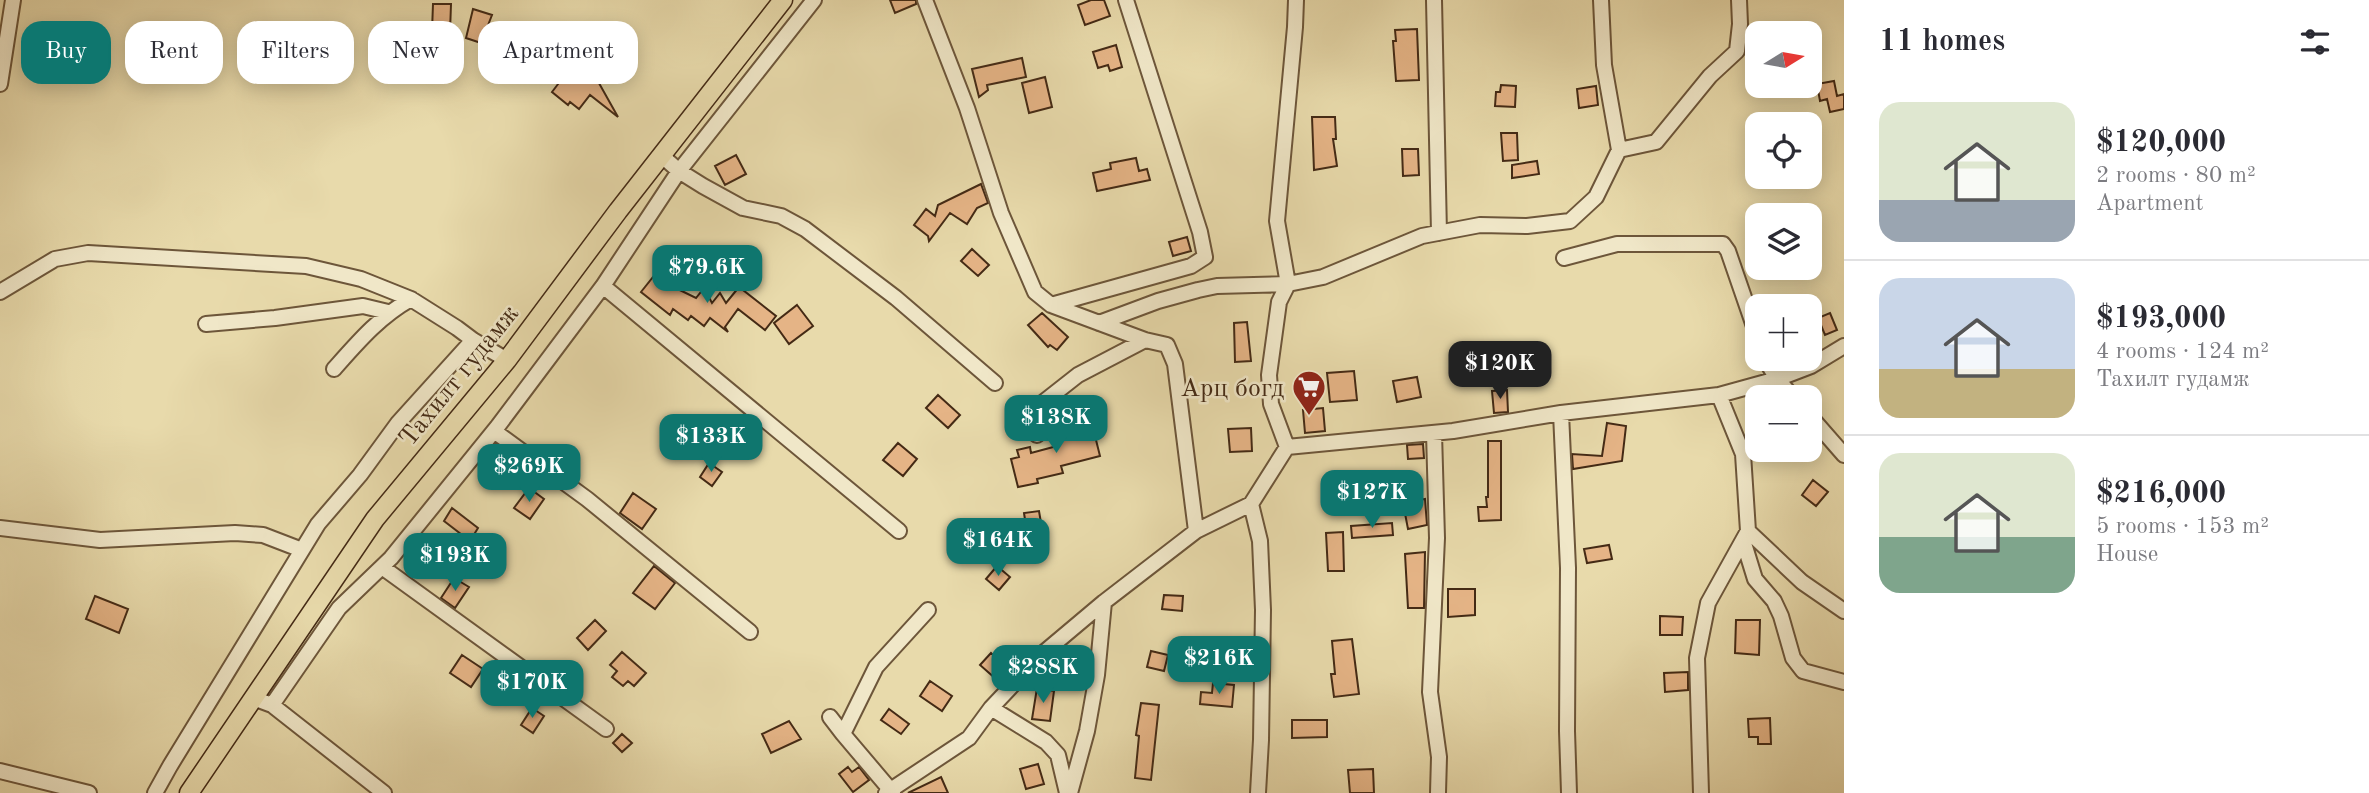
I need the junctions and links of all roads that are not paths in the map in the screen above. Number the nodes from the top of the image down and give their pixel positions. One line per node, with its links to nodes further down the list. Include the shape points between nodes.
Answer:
1 (13, 0): 10 (street)
2 (783, 0): 12 (main road, Тахилт гудамж)
3 (814, 0): 13 (street)
4 (925, 0): 21 (street, via 1001,213 1035,292)
5 (1126, 0): 21 (street, via 1205,257 1191,266)
6 (1296, 0): 16 (street, via 1277,221)
7 (1434, 0): 14 (street)
8 (1601, 0): 11 (street, via 1604,65)
9 (1739, 0): 11 (street, via 1737,51 1710,76 1656,142)
10 (0, 84)
11 (1619, 149): 14 (street, via 1596,197 1570,220 1527,226 1480,225)
12 (661, 155): 13 (street); 28 (main road, Тахилт гудамж)
13 (678, 170): 17 (street); 32 (street, via 743,208 780,216 804,229 896,298)
14 (1439, 233): 16 (street, via 1323,277)
15 (1564, 258): 20 (street, via 1618,244 1723,244)
16 (1288, 284): 23 (street, via 1217,286); 40 (street, via 1279,302 1269,375 1271,404)
17 (603, 286): 37 (street); 44 (street)
18 (0, 292): 19 (street, via 55,259 88,253 306,266 361,279)
19 (411, 299): 22 (street); 25 (street)
20 (1745, 300)
21 (1051, 305): 23 (street)
22 (388, 312): 24 (street, via 363,306); 29 (street)
23 (1099, 323): 26 (street)
24 (206, 324)
25 (473, 340): 28 (street); 47 (street, via 398,423)
26 (1145, 340): 39 (street, via 1077,376 1022,419); 45 (street, via 1167,345 1175,364)
27 (1844, 346): 31 (street)
28 (507, 360): 54 (main road, Тахилт гудамж, via 375,519)
29 (334, 369)
30 (1772, 371): 31 (street)
31 (1777, 379): 33 (street); 34 (street)
32 (995, 383)
33 (1782, 385)
34 (1720, 395): 35 (street); 46 (street, via 1743,454)
35 (1561, 413): 38 (street); 69 (street, via 1568,568)
36 (1822, 430): 41 (street)
37 (494, 431): 48 (street); 52 (street, via 587,499)
38 (1434, 433): 40 (street); 68 (street, via 1437,538 1430,692 1439,757)
39 (1037, 435)
40 (1287, 447): 42 (street)
41 (1844, 455)
42 (1251, 504): 45 (street); 67 (street, via 1260,541 1263,610)
43 (0, 528): 47 (street, via 100,540 263,535)
44 (899, 531)
45 (1196, 531): 49 (street)
46 (1746, 536): 51 (street); 53 (street, via 1755,579 1774,601 1793,658 1803,671); 70 (street, via 1708,603 1697,658)
47 (302, 550): 63 (street)
48 (382, 567): 55 (street, via 340,608); 58 (street)
49 (1104, 602): 56 (street, via 1041,655); 66 (street, via 1087,731)
50 (928, 610): 59 (street, via 876,667)
51 (1844, 611)
52 (750, 632)
53 (1844, 682)
54 (253, 698): 55 (street); 64 (main road, Тахилт гудамж)
55 (272, 705): 65 (street)
56 (992, 708): 61 (street, via 969,738); 66 (street, via 1046,742 1058,755)
57 (830, 717): 59 (street)
58 (606, 729)
59 (843, 734): 61 (street)
60 (0, 771): 62 (street)
61 (890, 792)
62 (89, 793)
63 (155, 793)
64 (189, 793)
65 (384, 793)
66 (1068, 793)
67 (1258, 793)
68 (1438, 793)
69 (1569, 793)
70 (1701, 793)

